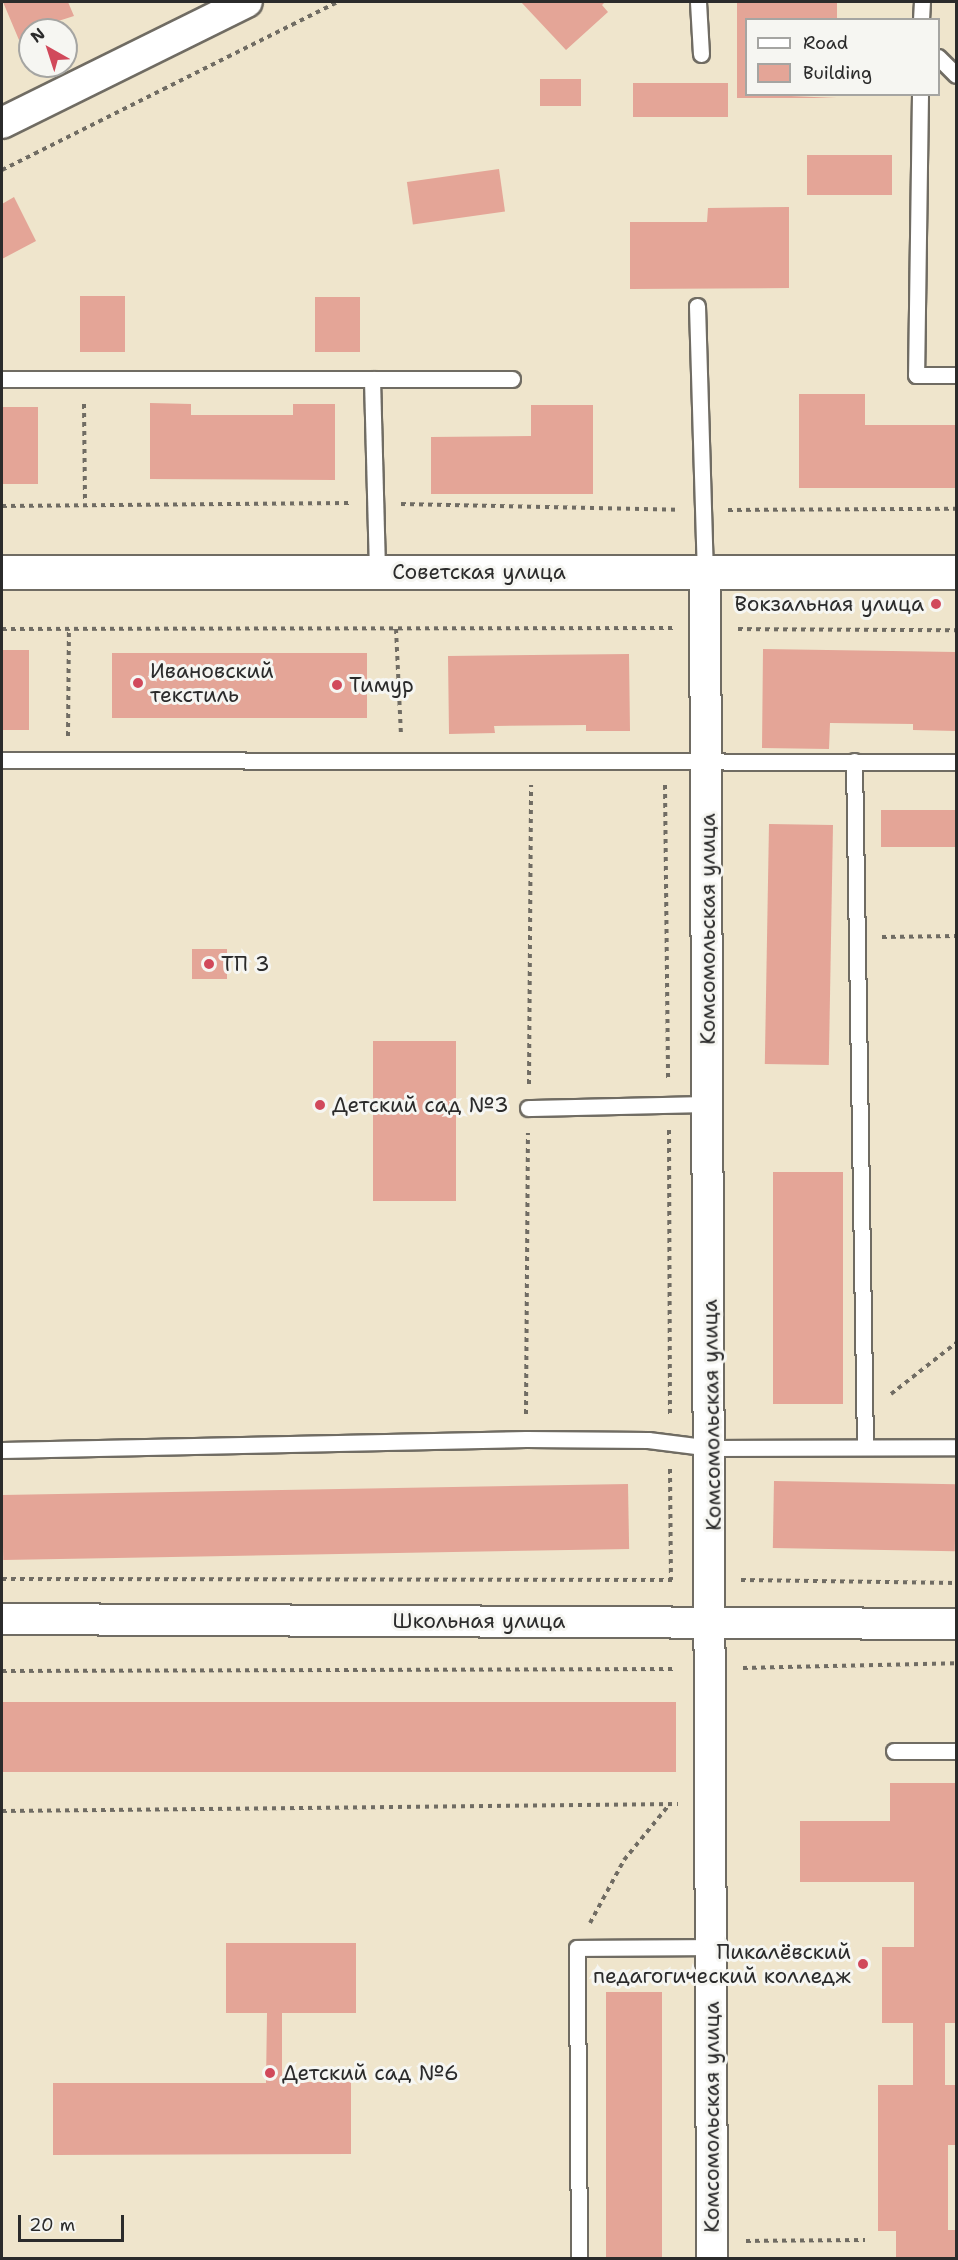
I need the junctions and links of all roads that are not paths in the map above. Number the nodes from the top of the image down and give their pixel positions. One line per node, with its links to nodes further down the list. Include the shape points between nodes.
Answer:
1 (247, 2): 9 (street)
2 (698, 2): 5 (lane)
3 (921, 2): 4 (lane)
4 (921, 18)
5 (700, 54)
6 (940, 58): 7 (lane)
7 (957, 75)
8 (920, 96): 11 (lane, via 916,375)
9 (2, 123)
10 (697, 306): 17 (lane)
11 (957, 375)
12 (2, 379): 14 (lane)
13 (512, 379): 14 (lane)
14 (372, 380): 16 (lane)
15 (2, 572): 16 (street, Советская улица)
16 (377, 572): 17 (street, Советская улица)
17 (705, 572): 18 (street, Советская улица); 20 (street, Комсомольская улица)
18 (957, 572)
19 (2, 760): 20 (lane)
20 (706, 760): 21 (lane); 23 (street, Комсомольская улица)
21 (854, 761): 22 (lane); 25 (lane)
22 (957, 762)
23 (709, 1104): 24 (lane); 27 (street, Комсомольская улица)
24 (528, 1108)
25 (865, 1447): 26 (lane); 27 (lane)
26 (957, 1447)
27 (711, 1448): 28 (lane, via 525,1438); 30 (street, Комсомольская улица)
28 (2, 1450)
29 (2, 1619): 30 (street, Школьная улица)
30 (712, 1623): 31 (street, Школьная улица); 34 (street, Комсомольская улица)
31 (957, 1624)
32 (894, 1751): 33 (lane)
33 (957, 1751)
34 (712, 1947): 35 (lane, via 577,1948); 36 (street, Комсомольская улица)
35 (579, 2259)
36 (712, 2259)

